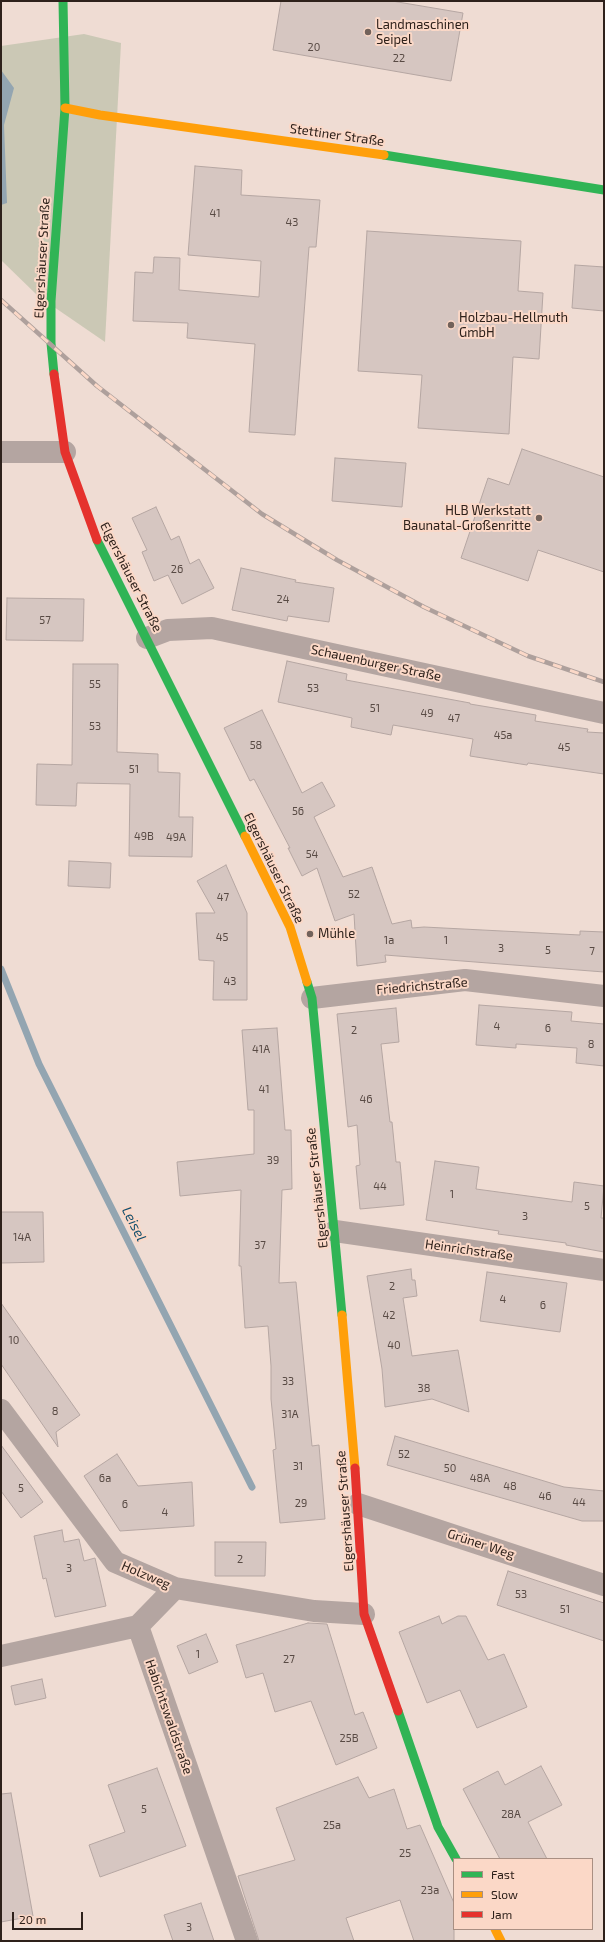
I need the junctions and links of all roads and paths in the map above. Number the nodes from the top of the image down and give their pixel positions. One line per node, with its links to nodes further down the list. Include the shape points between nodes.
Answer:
1 (63, 1): 2 (street, Elgershäuser Straße)
2 (65, 108): 3 (street, Stettiner Straße, via 342,148); 5 (street, Elgershäuser Straße, via 51,301 55,384)
3 (604, 190)
4 (1, 452): 5 (street)
5 (65, 452): 6 (street, Elgershäuser Straße, via 93,533)
6 (147, 638): 7 (street, Schauenburger Straße, via 168,630 212,628); 9 (street, Elgershäuser Straße, via 290,927)
7 (604, 714)
8 (604, 996): 9 (street, Friedrichstraße, via 465,980)
9 (312, 998): 10 (street, Elgershäuser Straße)
10 (335, 1231): 11 (street, Heinrichstraße); 13 (street, Elgershäuser Straße)
11 (604, 1270)
12 (1, 1410): 15 (street, Holzweg, via 115,1562)
13 (358, 1504): 14 (street, Grüner Weg); 16 (street, Elgershäuser Straße)
14 (604, 1585)
15 (174, 1588): 16 (street, Holzweg, via 314,1611); 17 (street)
16 (364, 1614): 19 (street, Elgershäuser Straße, via 438,1827)
17 (138, 1626): 18 (street); 21 (street, Habichtswaldstraße)
18 (1, 1656)
19 (455, 1858)
20 (496, 1930): 22 (street)
21 (247, 1941)
22 (501, 1941)

